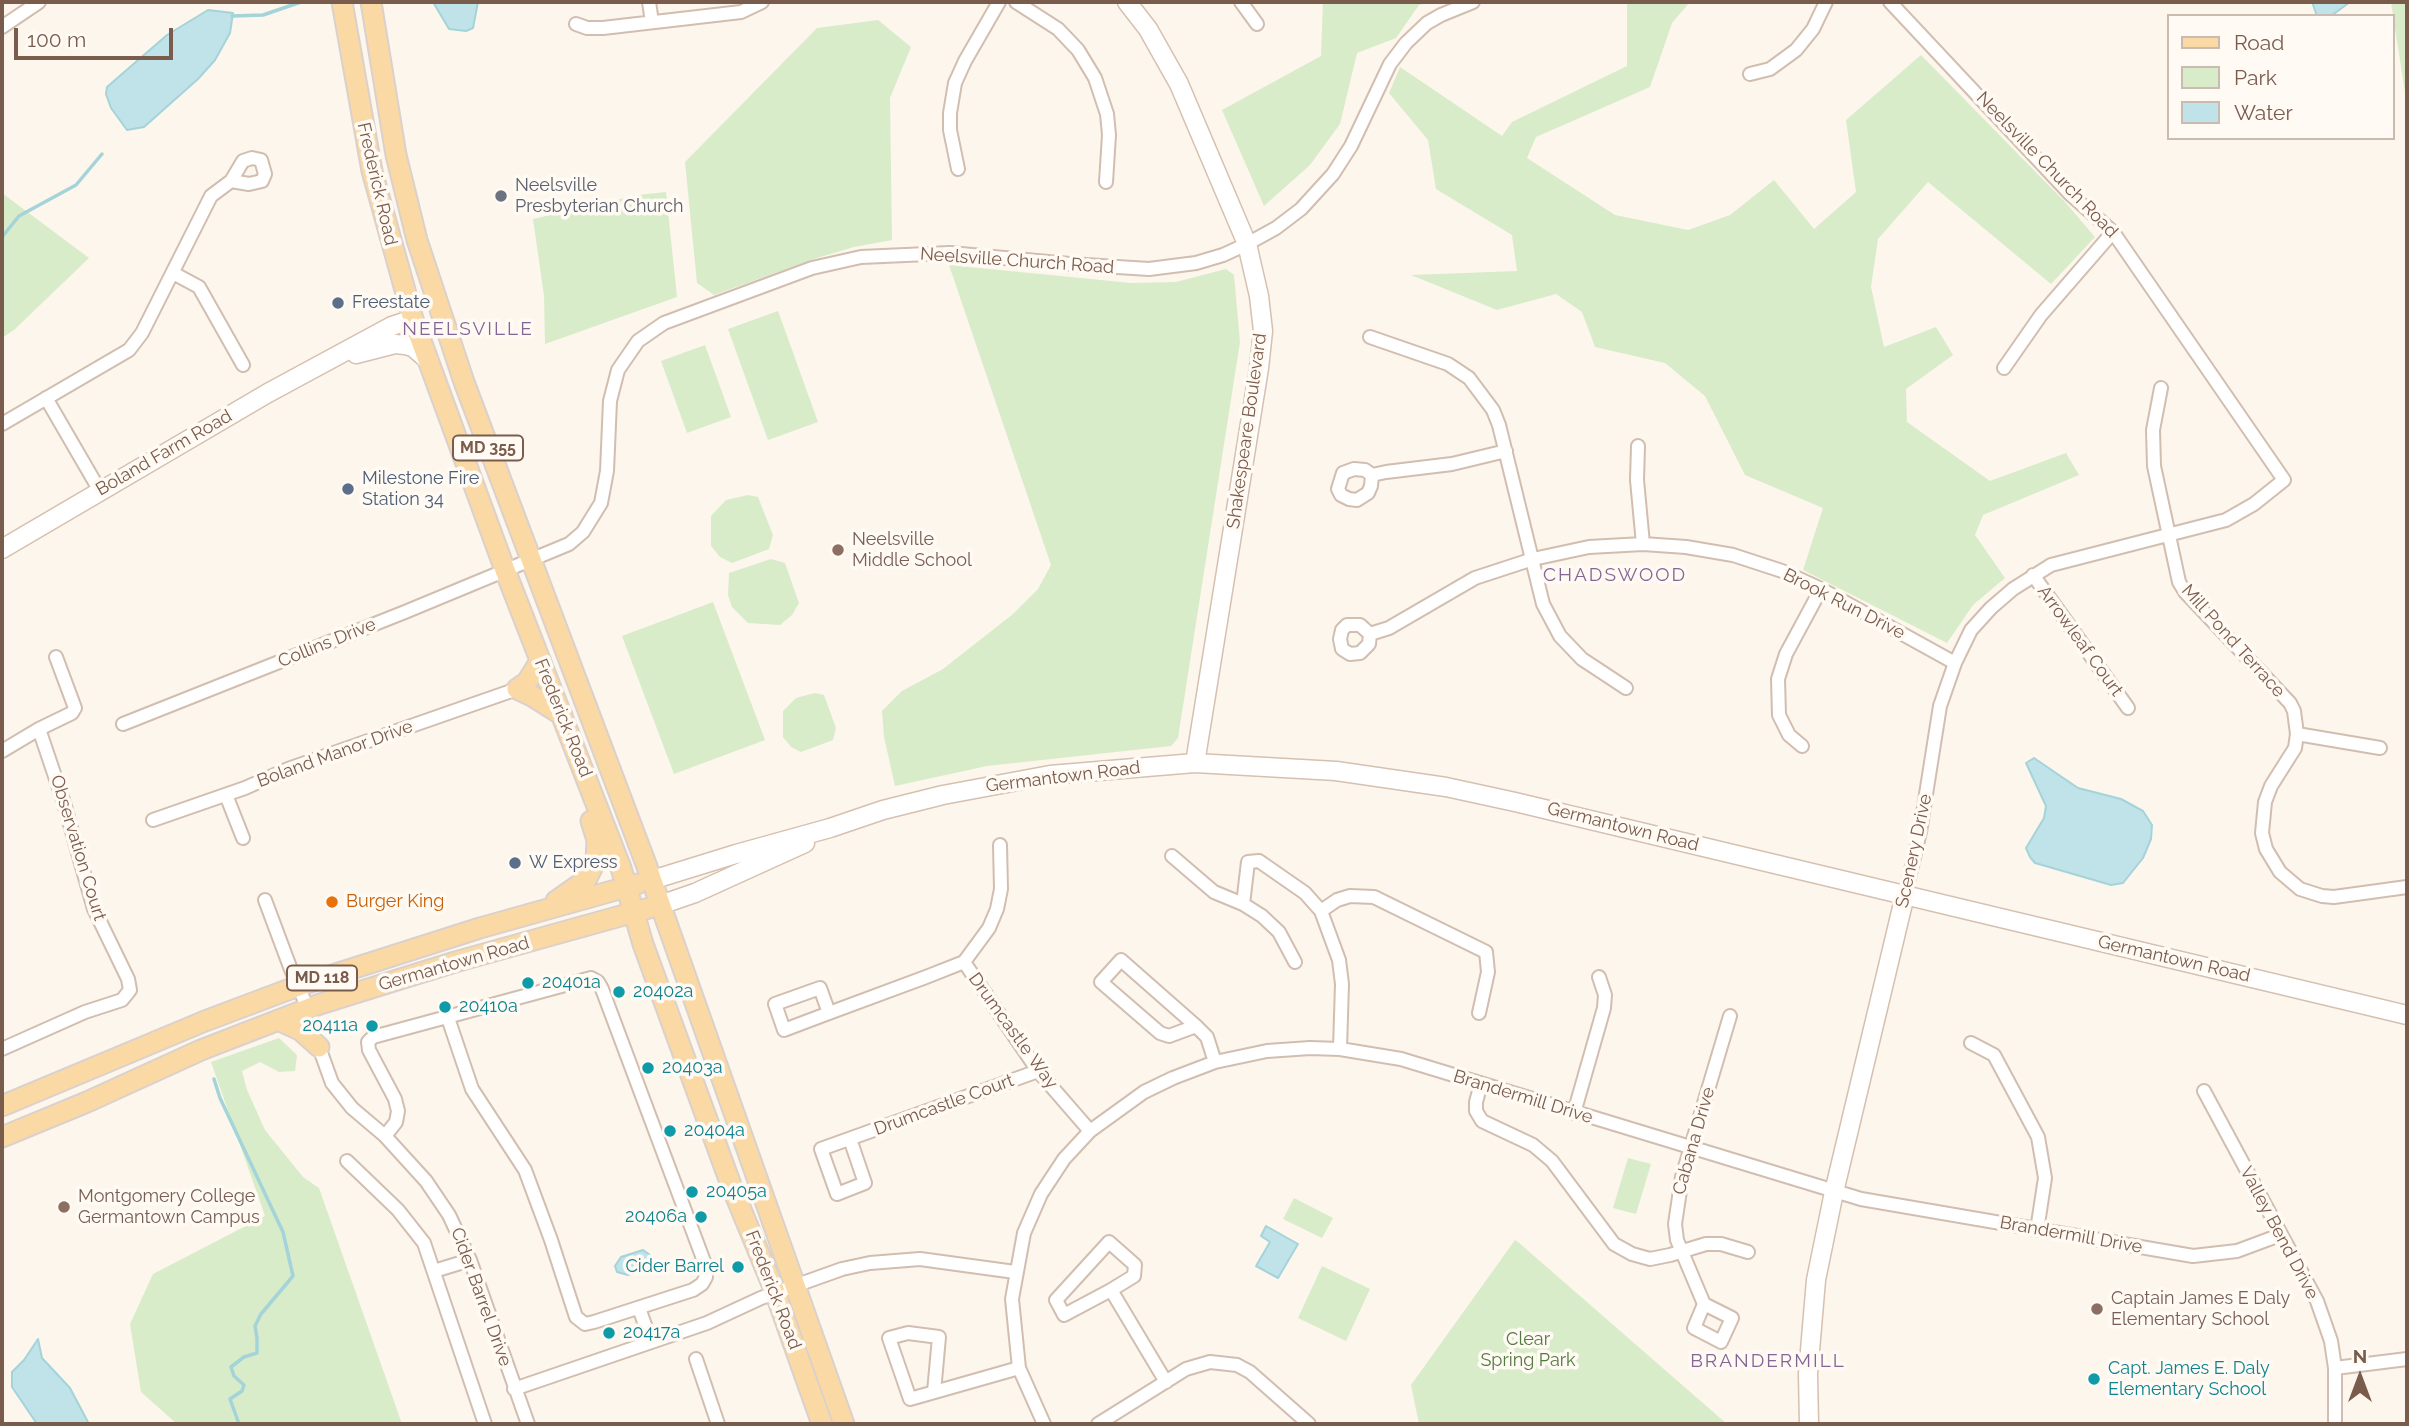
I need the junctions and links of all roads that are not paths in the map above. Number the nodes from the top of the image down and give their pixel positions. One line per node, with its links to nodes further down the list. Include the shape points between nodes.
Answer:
1 (342, 2): 24 (main road, Frederick Road / MD 355, via 372,172)
2 (371, 2): 30 (main road, Frederick Road / MD 355, via 396,155 417,240)
3 (649, 2): 13 (street)
4 (762, 2): 13 (street, via 741,12)
5 (999, 2): 18 (street, via 956,83 950,130)
6 (1016, 2): 20 (street, via 1058,29 1095,78 1107,114)
7 (1127, 2): 22 (street, Shakespeare Boulevard, via 1179,84)
8 (1241, 2): 15 (street)
9 (1473, 2): 22 (street, Neelsville Church Road, via 1427,23 1406,43 1390,64 1333,174 1301,209)
10 (1826, 2): 17 (street, via 1796,50 1770,69)
11 (1890, 2): 21 (street, Neelsville Church Road, via 2070,194)
12 (35, 3): 16 (street)
13 (652, 22): 14 (street, via 603,28)
14 (576, 24)
15 (1257, 24)
16 (2, 27)
17 (1750, 74)
18 (958, 169)
19 (231, 181): 23 (street, via 211,195)
20 (1106, 181)
21 (2113, 232): 29 (street, via 2041,315); 37 (street, Neelsville Church Road)
22 (1247, 244): 43 (street, Neelsville Church Road, via 1196,263 1149,269 950,253 862,257 813,268 664,323 638,341 618,370 610,401 605,489 594,518 569,544); 61 (street, Shakespeare Boulevard, via 1259,296 1259,368)
23 (173, 273): 28 (street, via 199,287); 32 (street, via 129,350)
24 (413, 319): 26 (main road, Frederick Road / MD 355); 27 (street, Boland Farm Road); 30 (main road, via 433,333)
25 (1370, 337): 35 (street, via 1448,364 1469,378 1493,410)
26 (429, 360): 27 (street, Boland Farm Road, via 413,347 395,344); 44 (main road, Frederick Road / MD 355)
27 (329, 361): 38 (street, Boland Farm Road)
28 (243, 365)
29 (2004, 369)
30 (464, 382): 43 (main road, Frederick Road / MD 355)
31 (2161, 388): 39 (street, Mill Pond Terrace, via 2153,430 2154,466)
32 (46, 398): 33 (street); 38 (street)
33 (2, 424)
34 (1638, 446): 40 (street)
35 (1506, 452): 36 (street); 42 (street)
36 (1372, 475)
37 (2284, 480): 39 (street, Scenery Drive, via 2226,520)
38 (100, 491): 41 (street, Boland Farm Road)
39 (2168, 535): 45 (street, Scenery Drive, via 2069,558); 57 (street, Mill Pond Terrace, via 2185,592 2290,703)
40 (1643, 544): 42 (street, Brook Run Drive, via 1588,547); 46 (street, Brook Run Drive, via 1734,555)
41 (2, 550)
42 (1533, 559): 47 (street, Brook Run Drive, via 1475,578 1389,628); 51 (street, via 1544,604 1560,636 1582,659)
43 (530, 561): 44 (street, Collins Drive); 69 (main road, Frederick Road / MD 355)
44 (505, 570): 49 (main road, Frederick Road / MD 355); 55 (street, Collins Drive)
45 (2033, 575): 50 (street, Scenery Drive, via 1971,630); 53 (street, Arrowleaf Court)
46 (1821, 589): 50 (street, Brook Run Drive); 58 (street, via 1786,654 1778,679 1779,715 1789,735)
47 (1370, 634)
48 (56, 657): 56 (street, via 75,708)
49 (540, 661): 52 (main road); 54 (main road, Frederick Road / MD 355)
50 (1955, 663): 72 (street, Scenery Drive, via 1940,706)
51 (1626, 688)
52 (517, 690): 54 (main road); 63 (street, Boland Manor Drive)
53 (2128, 708)
54 (562, 715): 62 (main road, Frederick Road / MD 355)
55 (123, 724)
56 (39, 729): 60 (street); 93 (street, Observation Court, via 94,909 130,990 122,1000)
57 (2297, 734): 59 (street); 71 (street, via 2295,748 2265,802 2262,833 2280,872 2301,889 2322,896)
58 (1802, 746)
59 (2380, 748)
60 (2, 751)
61 (1195, 763): 65 (street, Germantown Road, via 1024,779 943,794); 72 (street, Germantown Road, via 1336,771 1446,787)
62 (587, 779): 70 (main road, Frederick Road / MD 355); 76 (main road, via 586,808 597,840 596,860 586,880)
63 (226, 795): 64 (street, Boland Manor Drive); 66 (street)
64 (153, 820)
65 (830, 828): 69 (street, Germantown Road); 75 (street, Germantown Road, via 755,868)
66 (243, 838)
67 (1000, 845): 79 (street, via 1002,889 997,909)
68 (1172, 856): 74 (street, via 1214,892)
69 (652, 880): 70 (main road, Germantown Road / MD 118); 75 (main road, Frederick Road / MD 355)
70 (626, 887): 76 (main road, Germantown Road / MD 118); 78 (main road, Frederick Road / MD 355)
71 (2407, 887)
72 (1905, 895): 86 (street, Germantown Road); 107 (street, Scenery Drive)
73 (265, 900): 82 (street)
74 (1243, 904): 77 (street, via 1248,862 1259,860 1305,893); 80 (street, via 1279,932)
75 (660, 905): 78 (main road, Germantown Road / MD 118); 115 (main road, Frederick Road / MD 355)
76 (542, 911): 82 (main road, Germantown Road / MD 118)
77 (1321, 911): 85 (street, via 1350,896 1374,897 1486,952 1488,972); 94 (street, via 1341,972)
78 (634, 913): 83 (main road, Germantown Road / MD 118, via 455,962); 117 (main road, Frederick Road / MD 355, via 731,1185)
79 (964, 962): 84 (street); 96 (street, Drumcastle Way)
80 (1295, 962)
81 (1599, 977): 100 (street, via 1604,1008)
82 (298, 986): 83 (street); 99 (main road, Germantown Road / MD 118)
83 (308, 1009): 89 (main road, Germantown Road / MD 118); 92 (main road)
84 (830, 1013)
85 (1479, 1013)
86 (2407, 1015)
87 (1730, 1016): 105 (street, Cabana Drive)
88 (448, 1018): 102 (street, via 368,1042 398,1111); 119 (street, via 472,1089 525,1170 576,1317 584,1324); 119 (street, via 578,979 598,982 705,1264 702,1284)
89 (278, 1020): 92 (main road, via 300,1030); 103 (main road, Germantown Road / MD 118)
90 (1196, 1026): 90 (street, via 1121,960 1101,982 1160,1033 1169,1036); 95 (street, via 1207,1037)
91 (1971, 1043): 108 (street, via 1994,1055 2038,1137 2045,1178)
92 (319, 1047): 102 (street, Cider Barrel Drive, via 332,1083 362,1118)
93 (2, 1049)
94 (1340, 1049): 95 (street, Brandermill Drive, via 1267,1051); 97 (street, Brandermill Drive, via 1401,1059)
95 (1215, 1062): 101 (street, Brandermill Drive, via 1144,1092)
96 (1038, 1071): 101 (street, Drumcastle Way); 104 (street, Drumcastle Court)
97 (1480, 1084): 100 (street, Brandermill Drive); 110 (street, via 1476,1111 1482,1121 1532,1145 1552,1161 1614,1244 1650,1259)
98 (2204, 1091): 109 (street, Valley Bend Drive)
99 (2, 1106)
100 (1574, 1112): 105 (street, Brandermill Drive)
101 (1090, 1131): 114 (street, Brandermill Drive, via 1041,1194 1024,1233)
102 (385, 1136): 112 (street, Cider Barrel Drive, via 426,1181 449,1215)
103 (2, 1137)
104 (850, 1139): 104 (street, Drumcastle Court, via 821,1149 837,1194 865,1183)
105 (1690, 1149): 107 (street, Brandermill Drive); 110 (street, Cabana Drive, via 1675,1224)
106 (347, 1161): 113 (street, via 398,1210 424,1243)
107 (1834, 1192): 108 (street, Brandermill Drive); 136 (street, Scenery Drive, via 1816,1280)
108 (2038, 1230): 109 (street, Brandermill Drive, via 2193,1256 2237,1251)
109 (2280, 1235): 124 (street, Valley Bend Drive, via 2317,1301)
110 (1682, 1251): 111 (street, via 1721,1244); 118 (street, Cabana Drive)
111 (1748, 1252)
112 (470, 1260): 113 (street); 126 (street, Cider Barrel Drive)
113 (434, 1271): 128 (street)
114 (1015, 1272): 115 (street, via 895,1259 842,1269); 123 (street, Brandermill Drive, via 1012,1299)
115 (795, 1285): 117 (street); 132 (main road, Frederick Road / MD 355)
116 (1111, 1290): 116 (street, via 1064,1314 1056,1300 1109,1242 1135,1265 1134,1276); 125 (street)
117 (775, 1292): 120 (street); 131 (main road, Frederick Road / MD 355)
118 (1704, 1304)
119 (639, 1308): 120 (street)
120 (651, 1342): 126 (street)
121 (696, 1359): 130 (street)
122 (2407, 1359): 124 (street)
123 (1019, 1368): 127 (street); 133 (street, Brandermill Drive)
124 (2335, 1368): 137 (street, Valley Bend Drive)
125 (1166, 1382): 134 (street); 135 (street, via 1199,1364 1237,1365)
126 (514, 1389): 129 (street, Cider Barrel Drive)
127 (934, 1392): 127 (street, via 909,1399 889,1338 908,1333 939,1337)
128 (485, 1424)
129 (528, 1424)
130 (718, 1424)
131 (822, 1424)
132 (844, 1424)
133 (1044, 1424)
134 (1098, 1424)
135 (1309, 1424)
136 (1809, 1424)
137 (2335, 1424)

